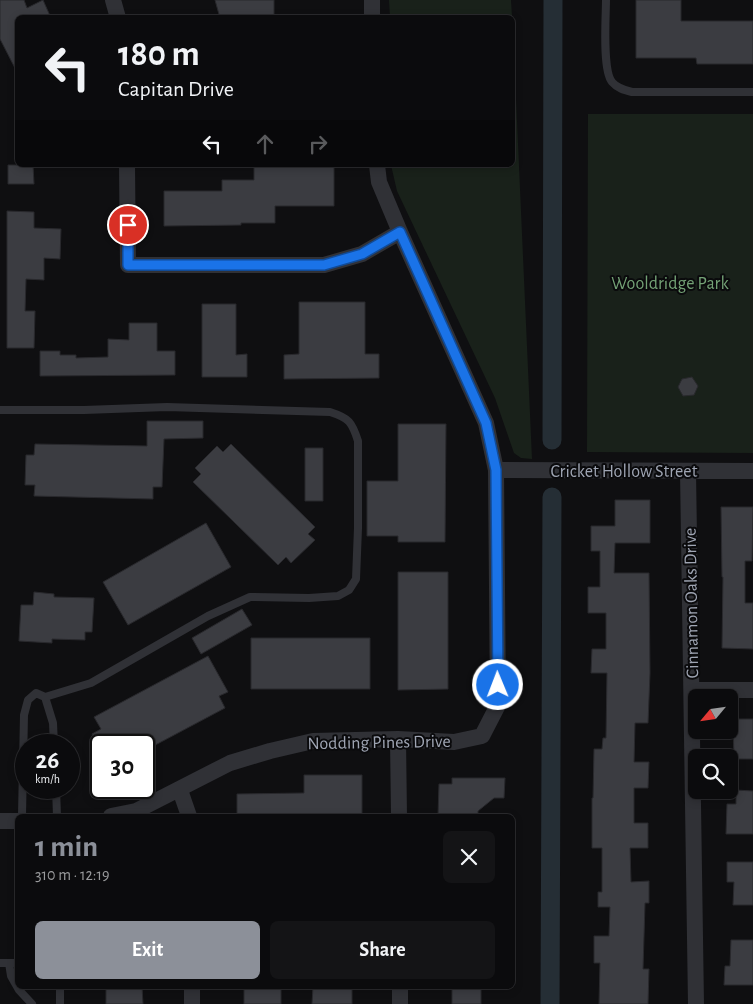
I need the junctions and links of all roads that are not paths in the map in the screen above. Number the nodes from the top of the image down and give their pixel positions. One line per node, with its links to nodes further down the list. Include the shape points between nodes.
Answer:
1 (113, 0): 4 (street)
2 (372, 0): 5 (street)
3 (606, 0): 6 (lane, via 606,66 610,80 620,89 632,92)
4 (117, 15)
5 (372, 15)
6 (753, 92)
7 (126, 167): 9 (street, via 128,265 324,265 362,254)
8 (376, 167): 9 (street, via 379,182)
9 (400, 232): 11 (street, via 486,423)
10 (0, 410): 17 (lane, via 168,407 330,412 344,416 354,428 358,441 356,579 349,590 338,596 250,597 208,616 91,683)
11 (496, 470): 12 (street, Cricket Hollow Street); 19 (street, Nodding Pines Drive, via 498,705 482,736 454,742)
12 (688, 471): 13 (street, Cricket Hollow Street); 14 (street, Cinnamon Oaks Drive)
13 (753, 471)
14 (692, 689)
15 (738, 690): 16 (street)
16 (753, 690)
17 (45, 697): 18 (lane); 23 (lane, via 36,693 28,700 24,715)
18 (54, 734)
19 (398, 739): 21 (street, Nodding Pines Drive, via 313,741 270,751 230,763); 27 (street)
20 (693, 739): 41 (street, Cinnamon Oaks Drive)
21 (180, 790): 25 (street, Nodding Pines Drive, via 136,811); 26 (street)
22 (56, 799): 24 (lane)
23 (22, 814)
24 (57, 814)
25 (121, 814)
26 (188, 814)
27 (399, 814)
28 (0, 821): 29 (street)
29 (15, 821)
30 (0, 963): 31 (lane)
31 (13, 963): 32 (lane, via 11,976)
32 (15, 983)
33 (18, 989): 37 (lane)
34 (60, 989): 38 (lane)
35 (192, 989): 39 (street)
36 (400, 989): 40 (street)
37 (32, 1004)
38 (60, 1004)
39 (192, 1004)
40 (400, 1004)
41 (696, 1004)

